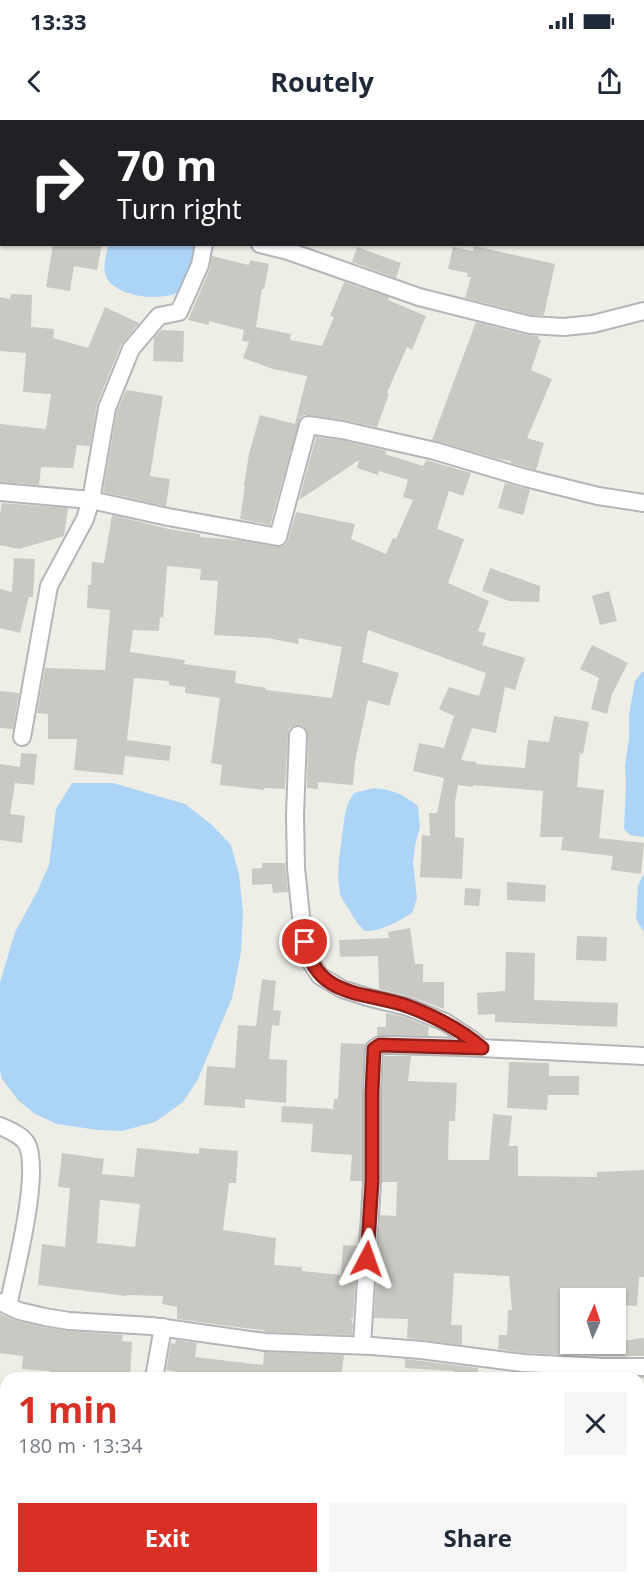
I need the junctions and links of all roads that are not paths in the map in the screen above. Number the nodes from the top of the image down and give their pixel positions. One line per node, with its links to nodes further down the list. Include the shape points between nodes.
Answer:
1 (204, 246): 5 (street, via 200,266 179,312 159,316 131,349 107,408)
2 (268, 246): 3 (street, via 419,297 530,325 593,324)
3 (644, 311)
4 (0, 492): 5 (street)
5 (91, 500): 6 (street, via 278,537 308,425 435,451 598,496); 8 (street, via 49,586)
6 (644, 503)
7 (298, 735): 9 (street, via 296,868 308,958 320,976 342,989 445,1022)
8 (22, 737)
9 (482, 1048): 10 (street); 14 (street, via 380,1045 374,1049 372,1182)
10 (644, 1056)
11 (0, 1126): 12 (street, via 26,1142 31,1159 27,1214)
12 (4, 1304): 13 (street, via 69,1321)
13 (164, 1327): 14 (street, via 265,1342); 16 (street)
14 (362, 1346): 15 (street, via 523,1363)
15 (644, 1367)
16 (155, 1372)

